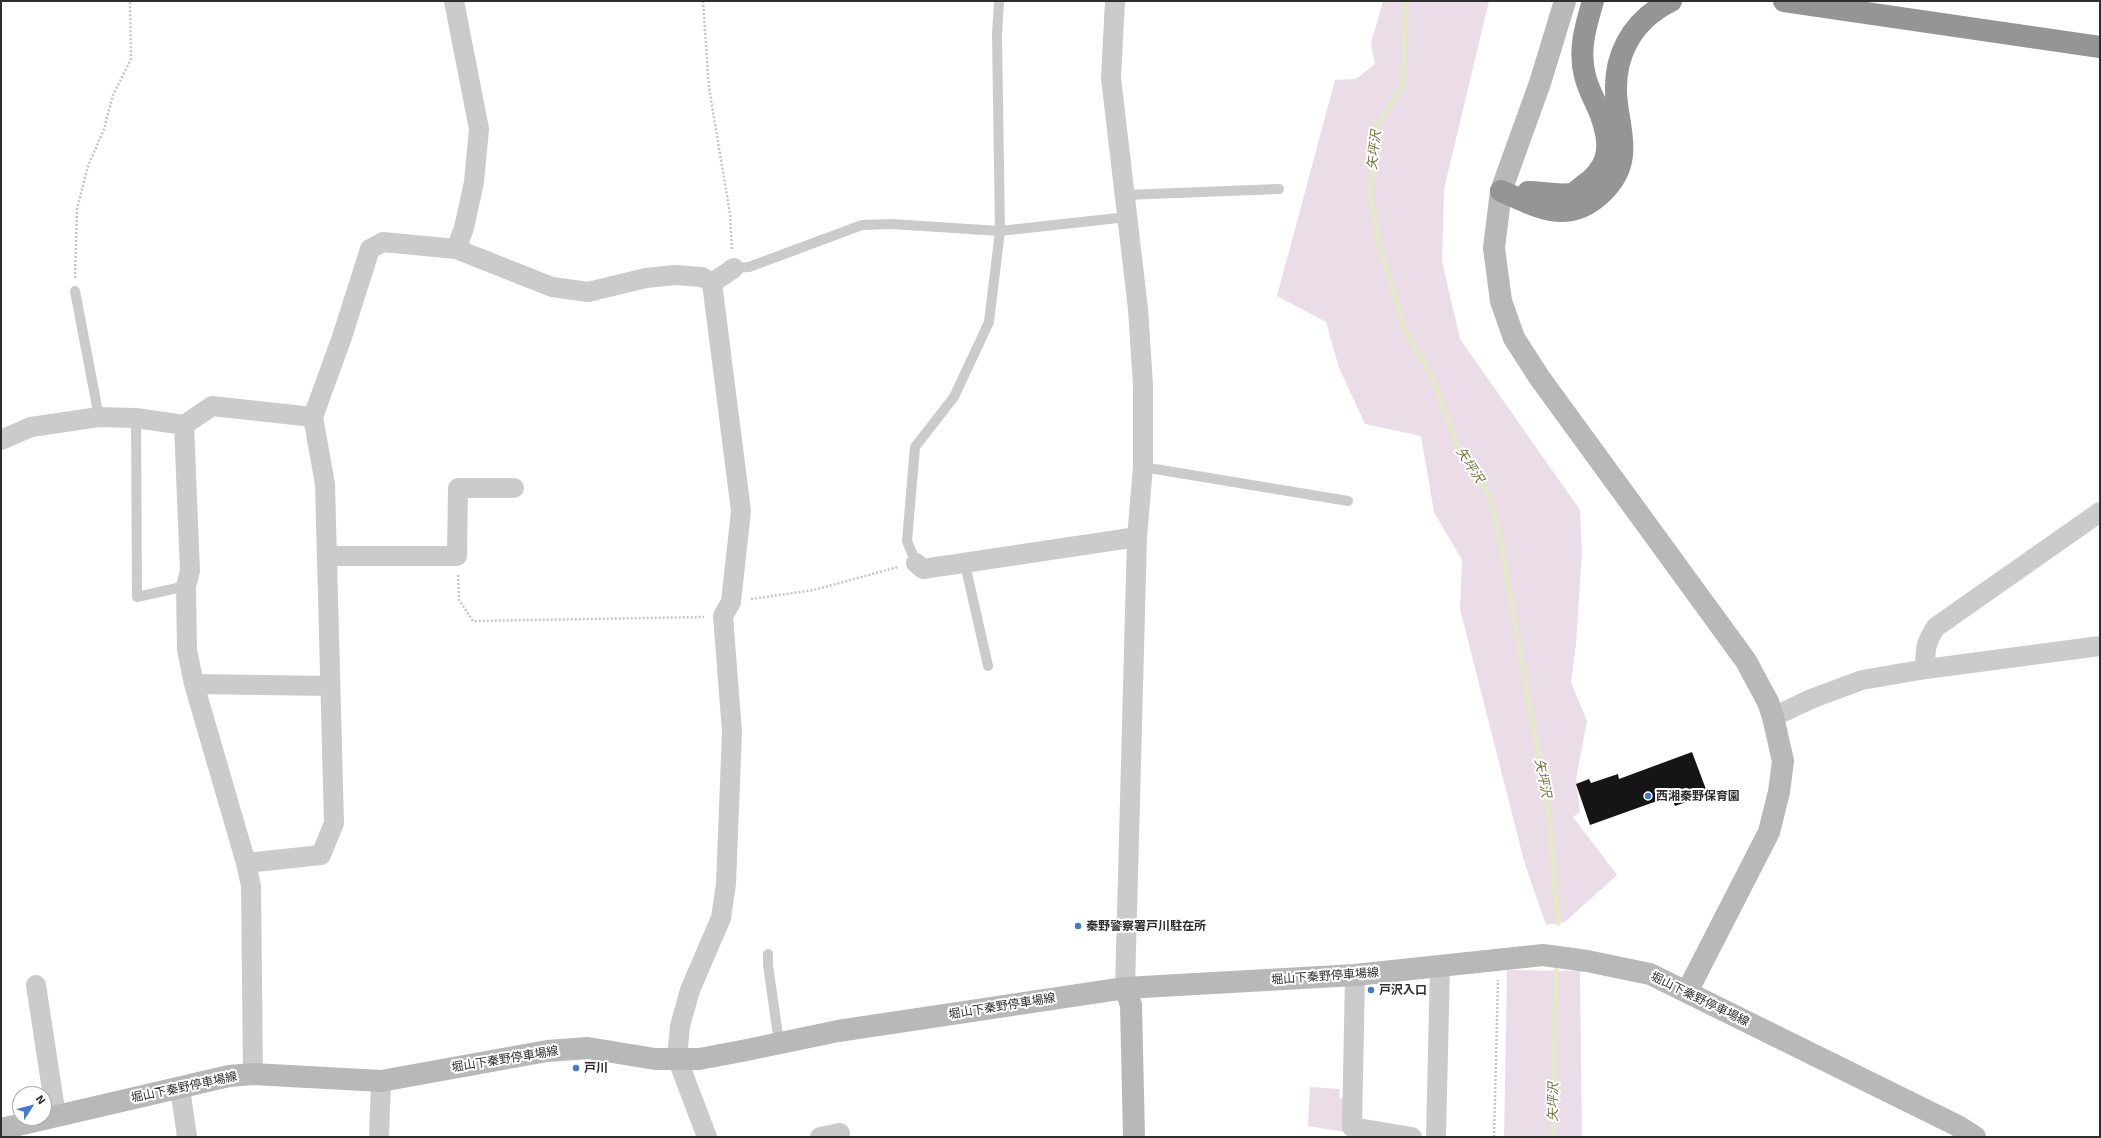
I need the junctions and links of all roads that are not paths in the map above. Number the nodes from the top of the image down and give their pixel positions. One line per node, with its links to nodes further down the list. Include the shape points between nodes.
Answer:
1 (454, 1): 16 (street, via 479,129 474,182 464,228)
2 (999, 1): 15 (lane, via 997,35)
3 (1115, 1): 13 (street, via 1111,78)
4 (1565, 1): 12 (main road, via 1540,83)
5 (1593, 1): 12 (highway, via 1584,30 1582,55 1585,76 1609,142 1604,163 1593,179 1573,193 1551,195)
6 (1650, 1): 9 (lane)
7 (1671, 1): 9 (highway, via 1655,10)
8 (1784, 1): 10 (highway)
9 (1635, 28): 12 (highway, via 1617,70 1617,102 1623,144 1617,174 1609,186 1588,203 1562,211 1531,204)
10 (2100, 47)
11 (1279, 190): 13 (lane)
12 (1501, 191): 39 (main road, via 1494,248 1501,301 1514,338 1539,377 1746,661 1768,702)
13 (1125, 195): 14 (street)
14 (1127, 217): 15 (lane); 25 (street, via 1143,385)
15 (1000, 231): 17 (lane, via 891,224 862,225 749,267); 31 (lane, via 989,322 954,397 914,447 907,541)
16 (456, 249): 18 (street, via 552,287 588,292 646,278 675,275 702,277); 21 (street, via 383,242 370,249)
17 (734, 268): 18 (street)
18 (712, 283): 48 (street, via 740,510 727,609 732,732 726,884 721,918 690,990 680,1026)
19 (76, 291): 20 (lane)
20 (99, 417): 22 (street); 24 (street, via 31,427)
21 (313, 417): 23 (street, via 212,406); 30 (street, via 325,484)
22 (136, 418): 23 (street); 33 (lane, via 137,597)
23 (184, 425): 33 (street, via 190,571)
24 (1, 440)
25 (1143, 467): 27 (lane); 29 (street)
26 (514, 488): 30 (street, via 458,488 457,556)
27 (1348, 500)
28 (2100, 512): 36 (street, via 1936,627 1928,638 1924,652)
29 (1137, 537): 32 (street); 45 (street)
30 (327, 556): 38 (street)
31 (916, 563): 32 (street, via 923,570)
32 (966, 564): 35 (lane)
33 (186, 586): 37 (street, via 187,650)
34 (2100, 646): 36 (street)
35 (988, 666)
36 (1926, 669): 39 (street, via 1862,680)
37 (194, 684): 38 (street); 40 (street)
38 (330, 686): 40 (street, via 334,823 321,855)
39 (1772, 717): 46 (main road, via 1782,761 1779,792 1769,832)
40 (246, 863): 49 (street, via 251,886)
41 (768, 954): 47 (lane)
42 (1440, 966): 43 (main road, 堀山下秦野停車場線); 46 (main road, 堀山下秦野停車場線, via 1543,955 1650,974); 61 (street)
43 (1356, 975): 45 (main road, 堀山下秦野停車場線); 60 (street, via 1352,1127)
44 (36, 985): 52 (street, via 50,1016)
45 (1125, 988): 47 (main road, 堀山下秦野停車場線, via 838,1031); 59 (main road, via 1131,1005)
46 (1687, 992): 62 (main road, 堀山下秦野停車場線, via 1958,1126)
47 (780, 1043): 48 (main road, 堀山下秦野停車場線, via 699,1058)
48 (677, 1058): 50 (main road, 堀山下秦野停車場線, via 655,1059 588,1048 547,1050); 57 (street)
49 (253, 1074): 50 (main road, 堀山下秦野停車場線); 51 (main road, 堀山下秦野停車場線, via 229,1076)
50 (381, 1081): 56 (street)
51 (180, 1088): 52 (main road, 堀山下秦野停車場線); 55 (street)
52 (56, 1116): 53 (main road, 堀山下秦野停車場線)
53 (1, 1129)
54 (840, 1133): 58 (street)
55 (187, 1137)
56 (379, 1137)
57 (707, 1137)
58 (820, 1137)
59 (1134, 1137)
60 (1412, 1137)
61 (1436, 1137)
62 (1975, 1137)

